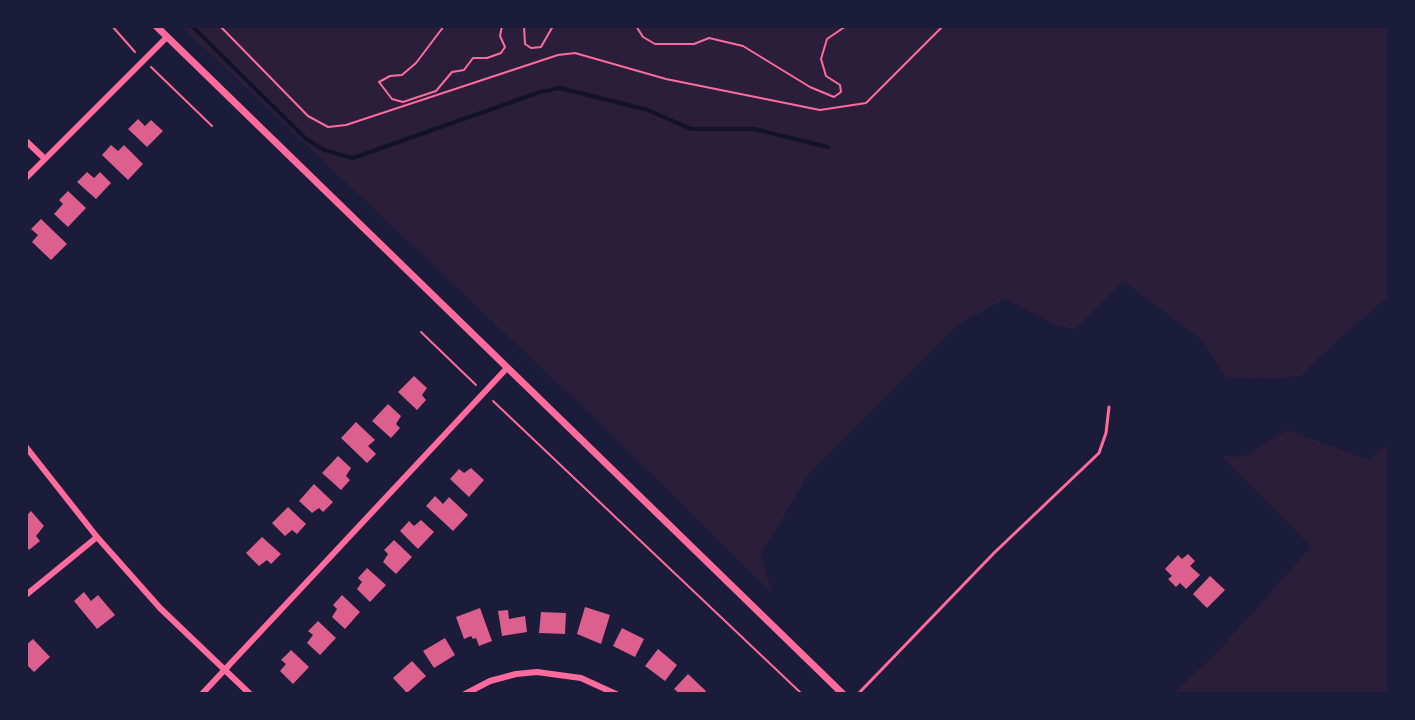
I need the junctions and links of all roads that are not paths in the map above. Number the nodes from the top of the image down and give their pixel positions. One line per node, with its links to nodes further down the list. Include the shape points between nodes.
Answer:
1 (156, 26): 2 (street)
2 (167, 37): 4 (street); 6 (street)
3 (26, 141): 4 (street)
4 (45, 159): 5 (street)
5 (26, 178)
6 (507, 368): 11 (street); 16 (street)
7 (1109, 407): 17 (lane, via 1099,453)
8 (26, 447): 9 (street)
9 (97, 537): 10 (street); 11 (street)
10 (26, 595)
11 (224, 669): 12 (street); 13 (street)
12 (202, 694)
13 (250, 694)
14 (465, 694): 15 (street, via 490,681 537,672 581,678)
15 (616, 694)
16 (843, 694)
17 (858, 694)

